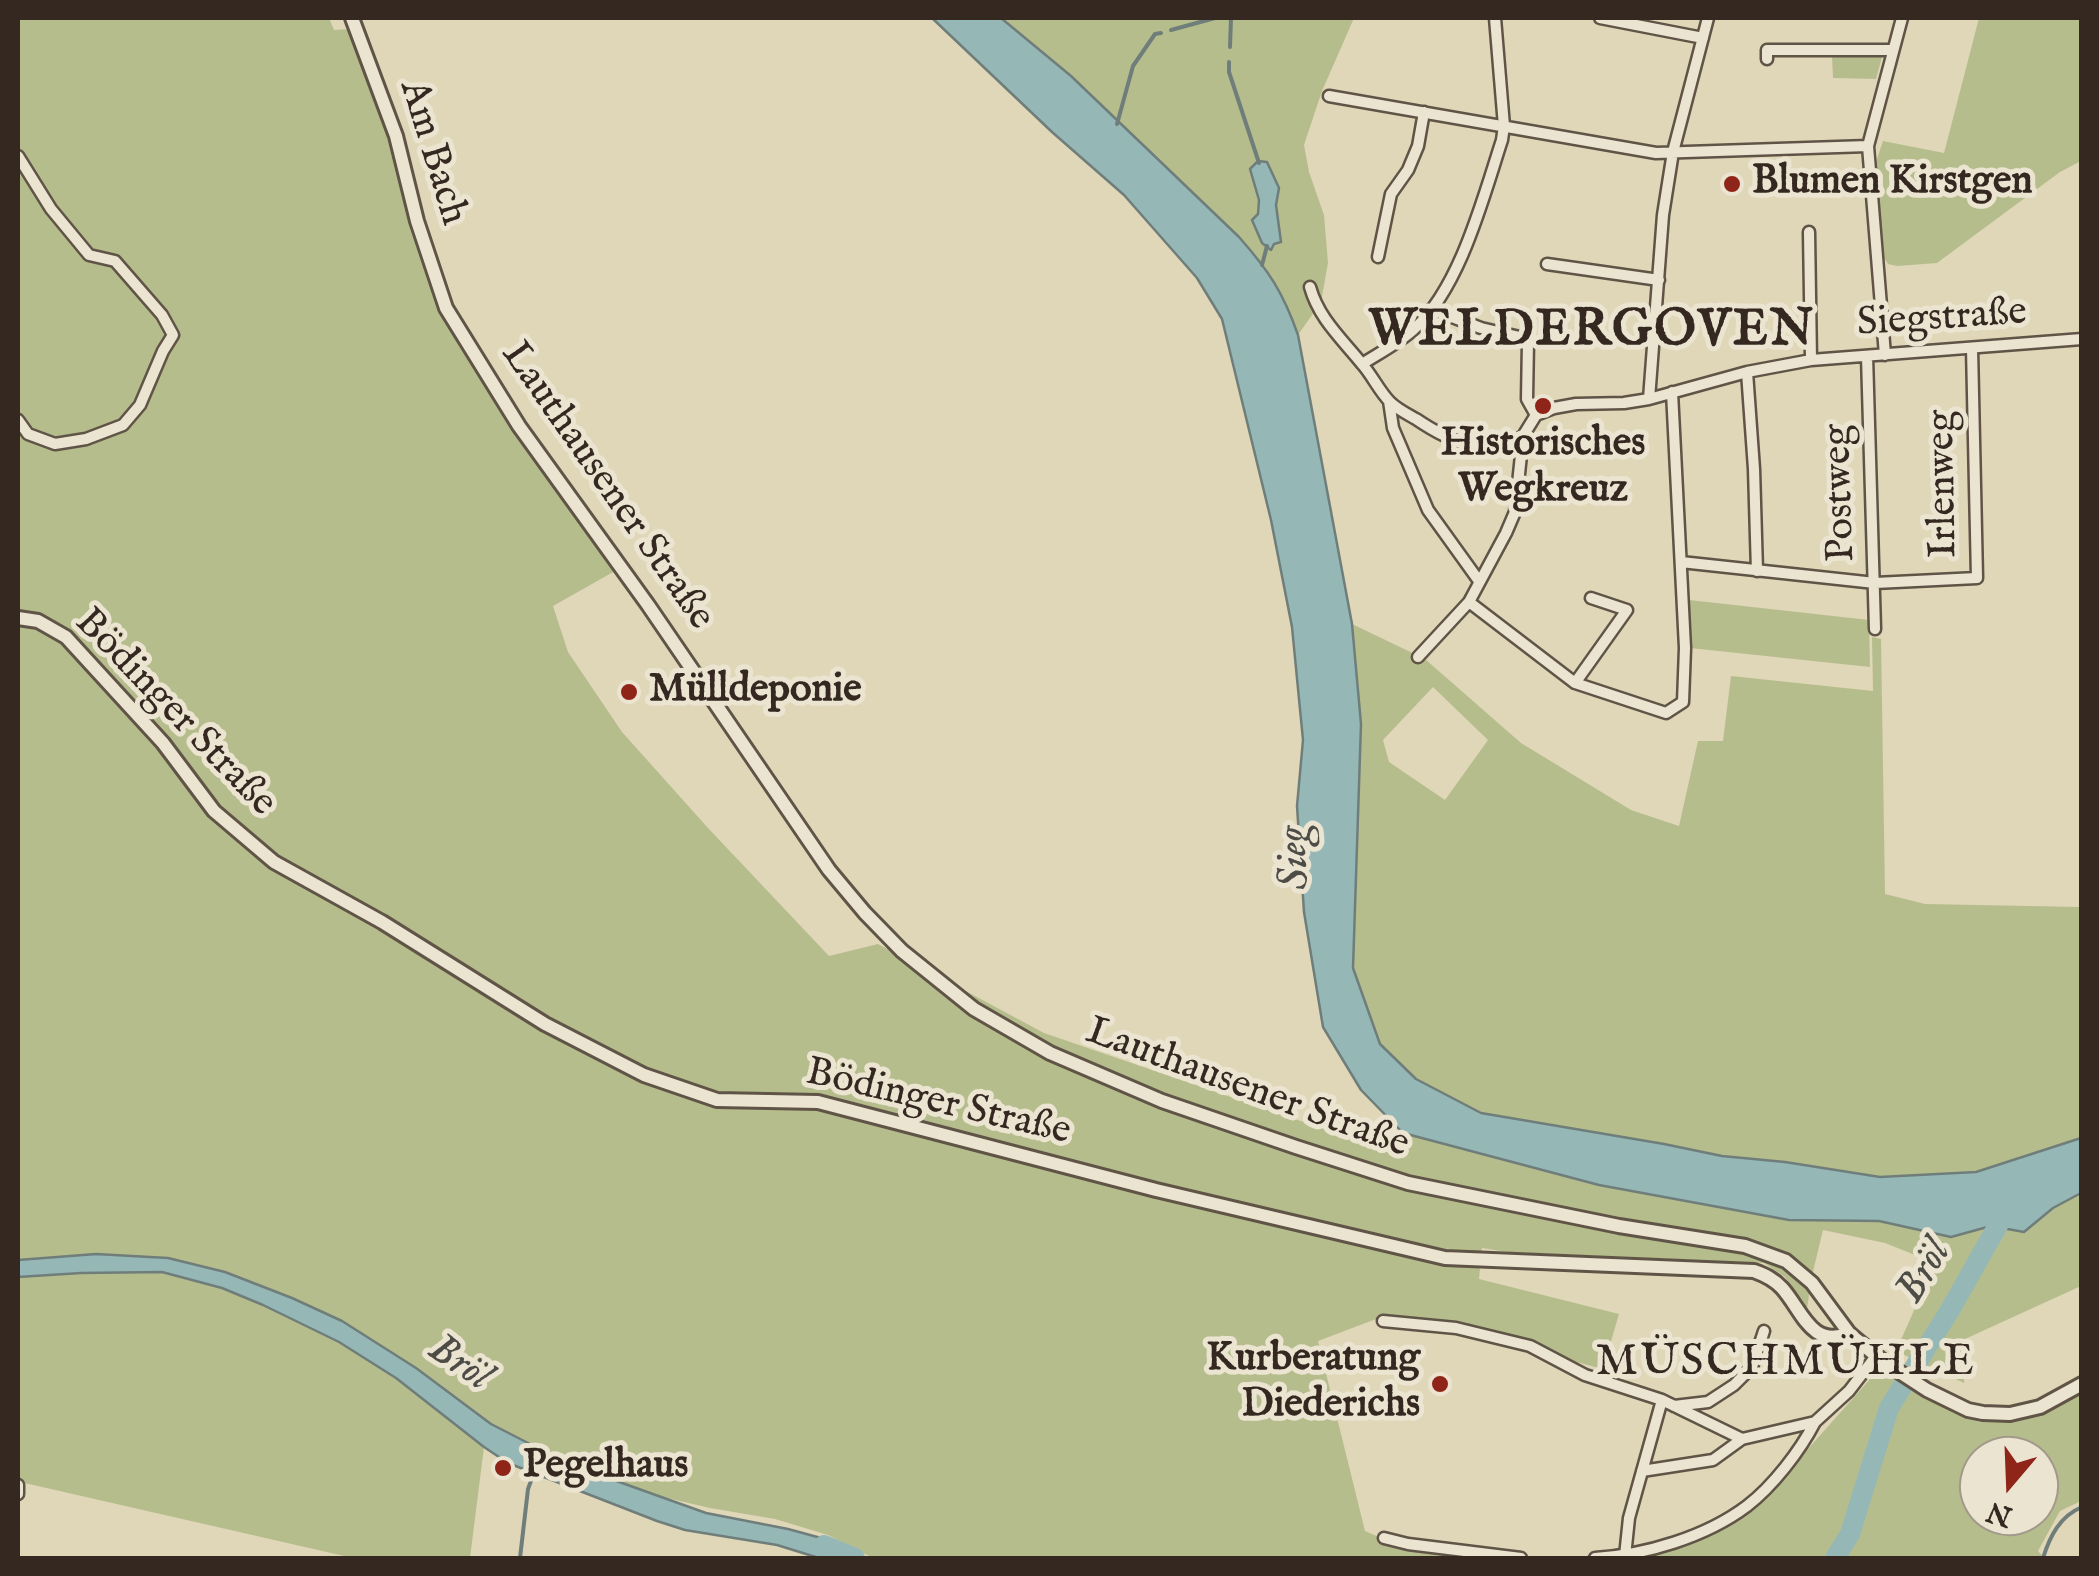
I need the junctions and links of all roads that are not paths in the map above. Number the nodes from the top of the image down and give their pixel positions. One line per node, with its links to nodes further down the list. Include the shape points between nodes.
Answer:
1 (352, 18): 20 (street, Am Bach, via 396,136)
2 (1494, 18): 11 (street)
3 (1600, 18): 6 (street)
4 (1708, 18): 6 (street)
5 (1902, 18): 7 (street)
6 (1703, 38): 13 (street)
7 (1892, 50): 8 (street, via 1767,50); 12 (street)
8 (1767, 59)
9 (1329, 96): 10 (street)
10 (1424, 112): 11 (street); 16 (street, via 1418,146 1392,194)
11 (1504, 126): 13 (street); 21 (street, via 1471,235)
12 (1868, 146): 13 (street); 24 (street)
13 (1673, 152): 18 (street)
14 (18, 156): 33 (street, via 89,254 115,261 174,335 123,425 55,444 28,434)
15 (1810, 232): 26 (street)
16 (1378, 257)
17 (1547, 264): 18 (street)
18 (1659, 280): 30 (street)
19 (1310, 287): 27 (street, via 1321,314)
20 (446, 308): 47 (street, Lauthausener Straße, via 520,426 829,870 902,951 974,1008 1114,1082 1408,1183 1745,1246 1786,1261 1812,1283)
21 (1431, 309): 27 (street, via 1414,330); 32 (street, via 1528,342 1528,399)
22 (2082, 340): 23 (street, Siegstraße)
23 (1972, 348): 24 (street, Siegstraße); 38 (street, Irlenweg, via 1977,578)
24 (1885, 355): 25 (street, Siegstraße)
25 (1867, 356): 26 (street, Siegstraße); 38 (street, Postweg)
26 (1811, 360): 28 (street, Siegstraße)
27 (1362, 364): 31 (street)
28 (1748, 372): 29 (street, Siegstraße); 36 (street)
29 (1672, 392): 30 (street, Siegstraße); 35 (street)
30 (1649, 398): 32 (street, Siegstraße)
31 (1390, 402): 34 (street, via 1446,439 1500,447); 37 (street, via 1393,428 1428,510)
32 (1536, 415): 34 (street)
33 (18, 420)
34 (1523, 436): 37 (street, via 1514,512)
35 (1681, 562): 36 (street, Irlenweg); 44 (street, via 1684,702 1666,713)
36 (1757, 571): 38 (street, Irlenweg)
37 (1480, 581): 40 (street)
38 (1875, 583): 42 (street, Postweg)
39 (1591, 598): 44 (street, via 1627,610)
40 (1470, 602): 43 (street); 44 (street)
41 (18, 618): 47 (street, Bödinger Straße, via 66,637 162,742 214,811 274,862 545,1024 644,1075 717,1100 818,1102 1445,1258 1754,1272 1780,1285 1815,1331 1825,1337)
42 (1875, 629)
43 (1418, 656)
44 (1575, 684)
45 (1383, 1321): 50 (street, via 1456,1328 1530,1346 1585,1375)
46 (1764, 1331): 51 (street, via 1752,1366 1734,1385 1708,1402)
47 (1849, 1333): 48 (street, Lauthausener Straße)
48 (1880, 1359): 49 (street, Lauthausener Straße, via 1927,1390 1983,1413 2040,1407); 52 (street)
49 (2082, 1384)
50 (1662, 1400): 51 (street); 54 (street)
51 (1674, 1406): 53 (street)
52 (1815, 1422): 53 (street); 56 (street, via 1747,1506 1662,1548)
53 (1742, 1439): 54 (street, via 1712,1460)
54 (1642, 1471): 56 (street)
55 (1384, 1538): 57 (street)
56 (1624, 1556): 58 (street)
57 (1521, 1558)
58 (1594, 1558)

